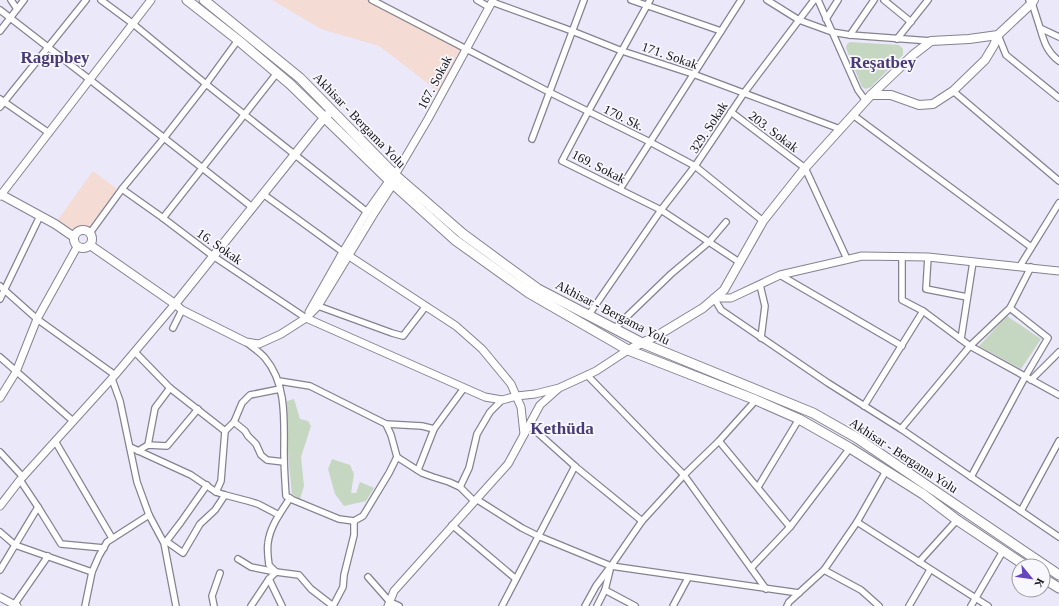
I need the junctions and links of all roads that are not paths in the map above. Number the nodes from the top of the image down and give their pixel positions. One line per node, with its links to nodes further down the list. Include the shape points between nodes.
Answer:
1 (11, 0): 23 (street)
2 (24, 0): 23 (street)
3 (86, 0): 41 (street)
4 (101, 0): 29 (street)
5 (151, 0): 29 (street)
6 (187, 0): 39 (main road, Akhisar - Bergama Yolu)
7 (204, 0): 56 (main road, Akhisar - Bergama Yolu, via 300,78)
8 (372, 0): 42 (street, 170. Sk.)
9 (476, 0): 21 (street, 171. Sokak)
10 (584, 0): 32 (street)
11 (631, 0): 22 (street)
12 (741, 0): 33 (street)
13 (767, 0): 27 (street)
14 (814, 0): 27 (street, 329. Sokak)
15 (818, 0): 26 (street)
16 (838, 0): 26 (street)
17 (874, 0): 35 (street)
18 (884, 0): 28 (street)
19 (928, 0): 28 (street)
20 (1032, 1): 30 (street); 36 (main road)
21 (491, 3): 32 (street, 171. Sokak); 42 (street, 167. Sokak)
22 (648, 3): 33 (street); 43 (street, 169. Sokak)
23 (17, 9): 25 (street)
24 (0, 10): 25 (street)
25 (10, 18): 31 (street); 41 (street)
26 (826, 18): 34 (street)
27 (799, 20): 34 (street); 51 (street, 329. Sokak)
28 (911, 22): 38 (street)
29 (132, 23): 47 (street); 48 (street)
30 (1040, 28): 37 (street); 44 (street, via 1044,44)
31 (0, 31)
32 (572, 31): 43 (street, 171. Sokak); 50 (street)
33 (721, 31): 46 (street)
34 (832, 32): 35 (street); 52 (street, via 858,90)
35 (850, 35): 38 (street)
36 (998, 35): 40 (main road); 49 (main road, via 985,60); 53 (street, via 1006,55)
37 (1059, 37)
38 (896, 39): 40 (street)
39 (238, 40): 45 (main road, Akhisar - Bergama Yolu); 48 (street)
40 (931, 41): 52 (main road)
41 (48, 47): 47 (street); 54 (street)
42 (466, 49): 50 (street, 170. Sk.); 71 (street, 167. Sokak)
43 (622, 51): 46 (street, 171. Sokak); 57 (street, 169. Sokak)
44 (1059, 61)
45 (277, 73): 59 (street); 61 (main road, Akhisar - Bergama Yolu)
46 (694, 74): 51 (street, 171. Sokak); 66 (street)
47 (90, 79): 63 (street); 64 (street)
48 (206, 84): 59 (street); 64 (street)
49 (953, 91): 52 (main road, via 933,104 919,105 891,95); 72 (street)
50 (549, 92): 57 (street, 170. Sk.); 65 (street)
51 (744, 93): 58 (street, 329. Sokak); 62 (street, 171. Sokak)
52 (868, 98): 60 (main road)
53 (1059, 98)
54 (2, 101): 55 (street); 63 (street)
55 (0, 107)
56 (332, 110): 61 (main road); 71 (main road, Akhisar - Bergama Yolu)
57 (588, 112): 66 (street, 170. Sk.); 74 (street, 169. Sokak, via 562,161)
58 (731, 112): 68 (street, 329. Sokak); 70 (street, 203. Sokak)
59 (245, 115): 67 (street); 69 (street)
60 (853, 115): 62 (main road); 90 (street)
61 (324, 118): 67 (main road); 71 (main road, Akhisar - Bergama Yolu)
62 (840, 129): 70 (main road)
63 (49, 133): 76 (street)
64 (164, 138): 69 (street); 73 (street)
65 (532, 139)
66 (650, 142): 68 (street, 170. Sk.); 74 (street)
67 (294, 155): 75 (main road); 80 (street)
68 (695, 166): 79 (street, 329. Sokak); 83 (street, 170. Sk.)
69 (202, 168): 78 (street); 82 (street)
70 (805, 168): 83 (main road); 95 (street)
71 (392, 180): 80 (street); 91 (street); 112 (main road, Akhisar - Bergama Yolu, via 538,289); 123 (main road, Akhisar - Bergama Yolu, via 455,240 529,293)
72 (1059, 181)
73 (122, 189): 82 (street, 16. Sokak); 85 (street)
74 (620, 189): 79 (street, 169. Sokak)
75 (263, 194): 78 (main road); 91 (street)
76 (0, 195): 81 (main road)
77 (1059, 203): 90 (street)
78 (252, 208): 92 (main road)
79 (662, 210): 87 (street, 169. Sokak); 112 (street, 329. Sokak)
80 (367, 212): 91 (street)
81 (40, 216): 86 (main road); 103 (street)
82 (163, 218): 92 (street, 16. Sokak)
83 (763, 220): 96 (main road)
84 (726, 222): 87 (street)
85 (90, 233): 86 (main road, via 82,230); 88 (main road)
86 (74, 237): 89 (main road)
87 (709, 242): 96 (street, 169. Sokak); 116 (street, via 671,274)
88 (90, 245): 89 (main road, via 86,248); 109 (main road)
89 (77, 247): 114 (street)
90 (1031, 247): 98 (street)
91 (345, 254): 107 (street); 108 (street); 113 (street)
92 (213, 256): 109 (main road); 113 (street, 16. Sokak)
93 (902, 256): 94 (street); 95 (street, via 862,256); 111 (street, via 902,300)
94 (928, 257): 97 (street); 104 (street, via 926,289)
95 (847, 259): 101 (street)
96 (739, 262): 105 (main road, via 724,290)
97 (973, 262): 98 (street); 104 (street)
98 (1020, 266): 99 (street)
99 (1031, 267): 100 (street); 110 (street)
100 (1059, 271)
101 (780, 275): 102 (street); 121 (street)
102 (760, 285): 105 (street, via 731,298); 117 (street, via 765,306)
103 (2, 287): 106 (street); 114 (street)
104 (967, 297): 118 (street)
105 (714, 298): 117 (street, via 721,310); 120 (main road, via 703,308)
106 (0, 299)
107 (318, 306): 108 (street, via 403,336); 113 (street)
108 (426, 306): 138 (street, via 456,326 482,349 511,384)
109 (178, 307): 115 (street); 119 (street); 124 (street)
110 (1010, 308): 122 (street); 130 (street, via 1048,338)
111 (923, 311): 118 (street); 121 (street)
112 (588, 316): 116 (main road, Akhisar - Bergama Yolu)
113 (306, 318): 119 (street, via 259,344); 134 (street)
114 (38, 319): 127 (street); 129 (street)
115 (173, 328)
116 (614, 329): 120 (main road, Akhisar - Bergama Yolu)
117 (761, 338): 142 (street)
118 (960, 339): 122 (street)
119 (246, 342): 132 (street, via 265,357)
120 (642, 343): 123 (main road); 207 (main road, Akhisar - Bergama Yolu, via 765,393 819,417 857,438)
121 (902, 346): 142 (street)
122 (970, 346): 130 (street); 150 (street)
123 (628, 350): 128 (street); 141 (main road, Akhisar - Bergama Yolu)
124 (135, 352): 129 (street); 133 (street)
125 (1059, 352): 131 (street)
126 (0, 357): 127 (street)
127 (16, 372): 139 (street); 145 (street)
128 (587, 375): 135 (street); 166 (street)
129 (113, 377): 145 (street); 157 (street)
130 (1025, 377): 131 (street); 167 (street)
131 (1031, 380): 137 (street)
132 (278, 381): 136 (street); 147 (street, via 310,386)
133 (170, 388): 143 (street); 156 (street, via 155,408)
134 (464, 388): 140 (street, via 485,397); 149 (street)
135 (559, 388): 138 (street); 148 (street, via 540,405)
136 (280, 389): 146 (street, via 250,395 242,403); 162 (street, via 284,408)
137 (1059, 395)
138 (517, 396): 140 (street); 152 (street)
139 (0, 398)
140 (502, 400): 170 (street, via 490,412 477,434 469,468)
141 (756, 400): 144 (main road, Akhisar - Bergama Yolu); 154 (street)
142 (864, 406): 150 (street)
143 (198, 408): 151 (street); 156 (street, via 167,446)
144 (799, 419): 158 (main road, Akhisar - Bergama Yolu); 171 (street)
145 (73, 421): 153 (street)
146 (234, 422): 151 (street); 162 (street, via 245,431 267,460)
147 (386, 424): 149 (street); 161 (street)
148 (530, 425): 152 (street); 163 (street)
149 (434, 429): 164 (street)
150 (902, 429): 167 (street)
151 (224, 430): 172 (street, via 221,481)
152 (524, 435): 175 (street, via 508,464)
153 (55, 441): 168 (street); 190 (street)
154 (719, 441): 166 (street); 171 (street)
155 (1059, 441): 178 (street)
156 (148, 445): 159 (street)
157 (130, 447): 159 (street); 179 (street, via 137,482)
158 (850, 448): 165 (main road, Akhisar - Bergama Yolu); 186 (street)
159 (138, 451): 169 (street, via 192,475)
160 (0, 452): 168 (street)
161 (397, 457): 164 (street); 182 (street, via 363,516)
162 (284, 462): 174 (street, via 286,496)
163 (575, 466): 183 (street); 188 (street)
164 (418, 470): 170 (street)
165 (886, 471): 181 (main road, Akhisar - Bergama Yolu, via 923,494); 184 (street)
166 (684, 475): 183 (street); 200 (street)
167 (971, 477): 178 (street)
168 (21, 478): 176 (street); 177 (street)
169 (207, 485): 172 (street); 191 (street)
170 (460, 487): 175 (street)
171 (758, 487): 186 (street)
172 (216, 492): 173 (street)
173 (225, 495): 180 (street, via 253,502); 191 (street, via 215,510 200,524 183,553)
174 (290, 498): 180 (street); 182 (street, via 339,519)
175 (475, 500): 185 (street); 188 (street)
176 (1, 504)
177 (38, 507): 192 (street); 193 (street, via 61,544)
178 (1021, 511): 189 (street)
179 (149, 515): 190 (street); 191 (street)
180 (279, 515): 205 (street, via 267,544 269,565)
181 (957, 520): 194 (main road, Akhisar - Bergama Yolu); 198 (street)
182 (354, 521): 225 (street, via 354,536 343,587)
183 (642, 521): 199 (street)
184 (857, 522): 198 (street); 202 (street)
185 (452, 525): 211 (street); 217 (street, via 394,591)
186 (790, 527): 200 (street)
187 (0, 532): 192 (street)
188 (538, 536): 199 (street); 211 (street)
189 (1059, 537)
190 (112, 538): 193 (street)
191 (165, 542): 221 (street)
192 (15, 545): 195 (street); 201 (street)
193 (104, 548): 204 (street)
194 (1003, 551): 196 (main road, Akhisar - Bergama Yolu); 216 (street)
195 (48, 556): 204 (street); 218 (street)
196 (1014, 558)
197 (238, 559): 205 (street, via 251,566)
198 (919, 562): 203 (street)
199 (611, 566): 209 (street); 213 (street); 228 (street)
200 (751, 568): 212 (street)
201 (0, 570)
202 (824, 570): 214 (street); 232 (street, via 861,590)
203 (930, 570): 216 (street); 233 (street)
204 (92, 572): 220 (street)
205 (276, 572): 210 (street); 225 (street, via 298,575)
206 (220, 573): 222 (street, via 212,596)
207 (1059, 575)
208 (368, 577): 217 (street)
209 (688, 578): 212 (street); 231 (street)
210 (269, 579): 223 (street); 224 (street)
211 (516, 579): 227 (street)
212 (766, 589): 214 (street)
213 (605, 590): 229 (street); 230 (street)
214 (799, 593): 219 (street)
215 (0, 596): 218 (street)
216 (975, 599): 234 (street); 235 (street)
217 (389, 604): 226 (street)
218 (16, 605)
219 (790, 605)
220 (85, 606)
221 (176, 606)
222 (214, 606)
223 (252, 606)
224 (282, 606)
225 (333, 606)
226 (399, 606)
227 (502, 606)
228 (585, 606)
229 (597, 606)
230 (635, 606)
231 (673, 606)
232 (879, 606)
233 (909, 606)
234 (971, 606)
235 (988, 606)

